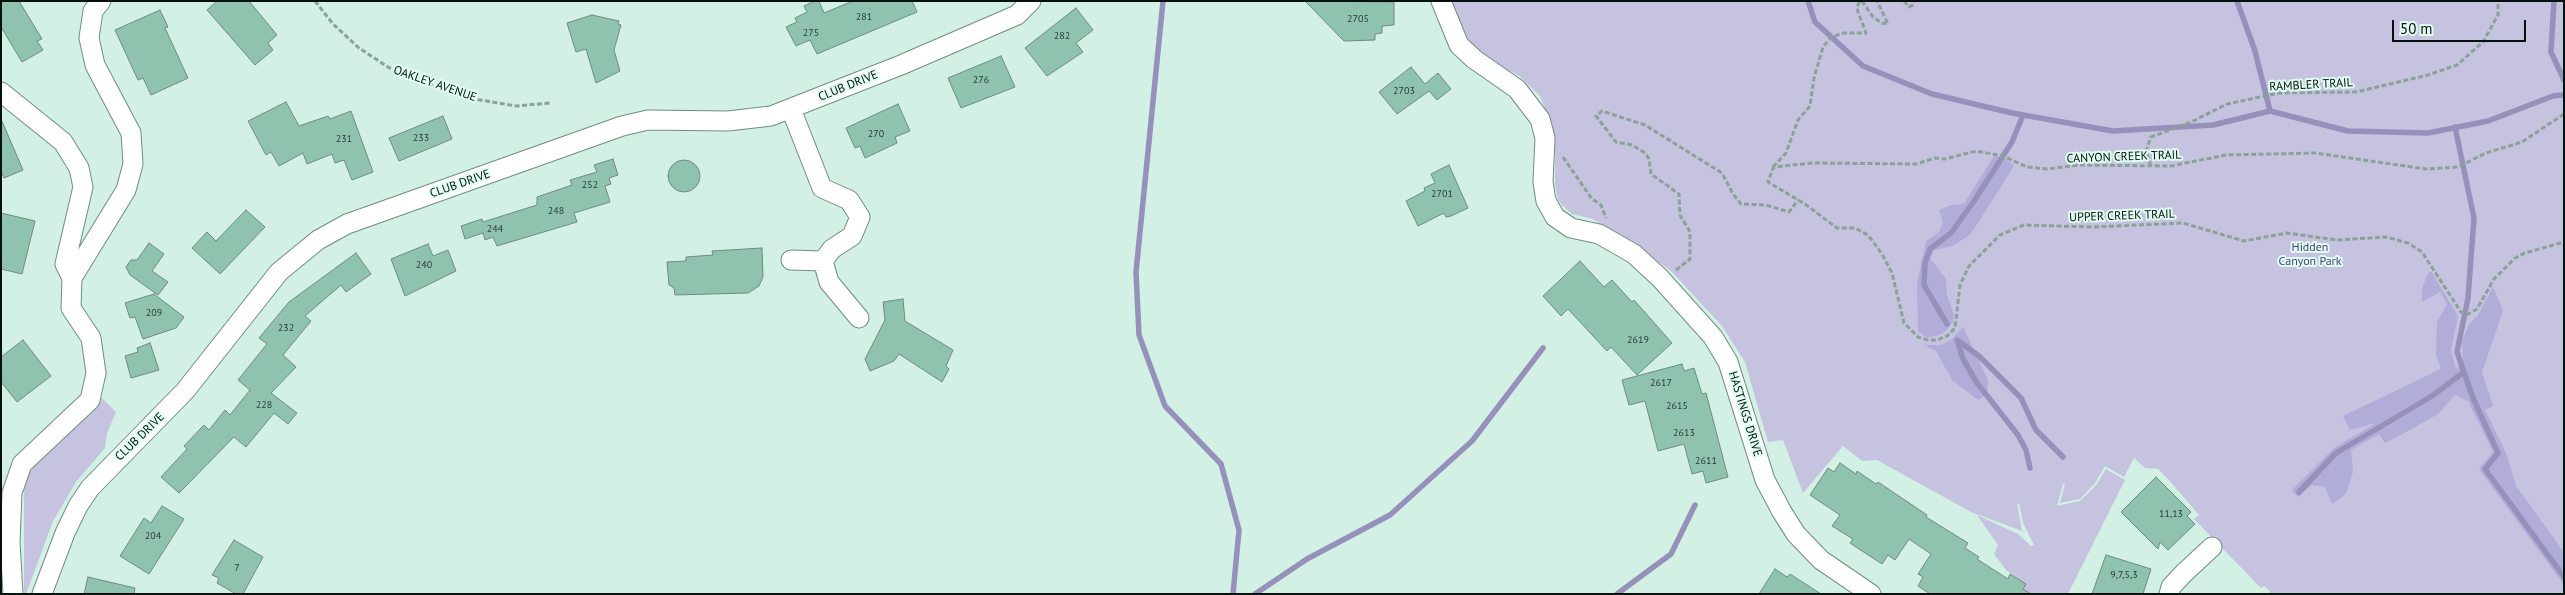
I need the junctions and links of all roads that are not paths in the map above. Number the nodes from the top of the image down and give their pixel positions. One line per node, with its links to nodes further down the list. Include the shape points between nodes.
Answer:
1 (101, 1): 8 (street, via 93,11 89,38 94,64 131,133 133,164 126,190)
2 (1032, 1): 5 (street, CLUB DRIVE, via 1017,15)
3 (1441, 1): 13 (street, HASTINGS DRIVE, via 1459,45 1518,89 1540,119 1545,138 1543,182 1546,201 1554,217 1571,228 1599,234 1634,254 1713,338 1728,362 1765,480 1782,512 1796,534 1821,560)
4 (1, 92): 8 (street, via 63,142 79,168 83,187 65,260)
5 (791, 109): 7 (street, via 822,188 849,200 860,217 852,236 832,249); 12 (street, CLUB DRIVE, via 749,120 648,120 622,126 348,224 318,240 279,272 185,391 90,488 65,533)
6 (791, 260): 7 (street)
7 (824, 261): 9 (street, via 829,282)
8 (72, 278): 11 (street, via 70,308 91,338 96,373 90,400 22,464 12,493)
9 (859, 318)
10 (2212, 547): 14 (street, via 2172,586)
11 (13, 594)
12 (42, 594)
13 (1871, 594)
14 (2169, 594)

